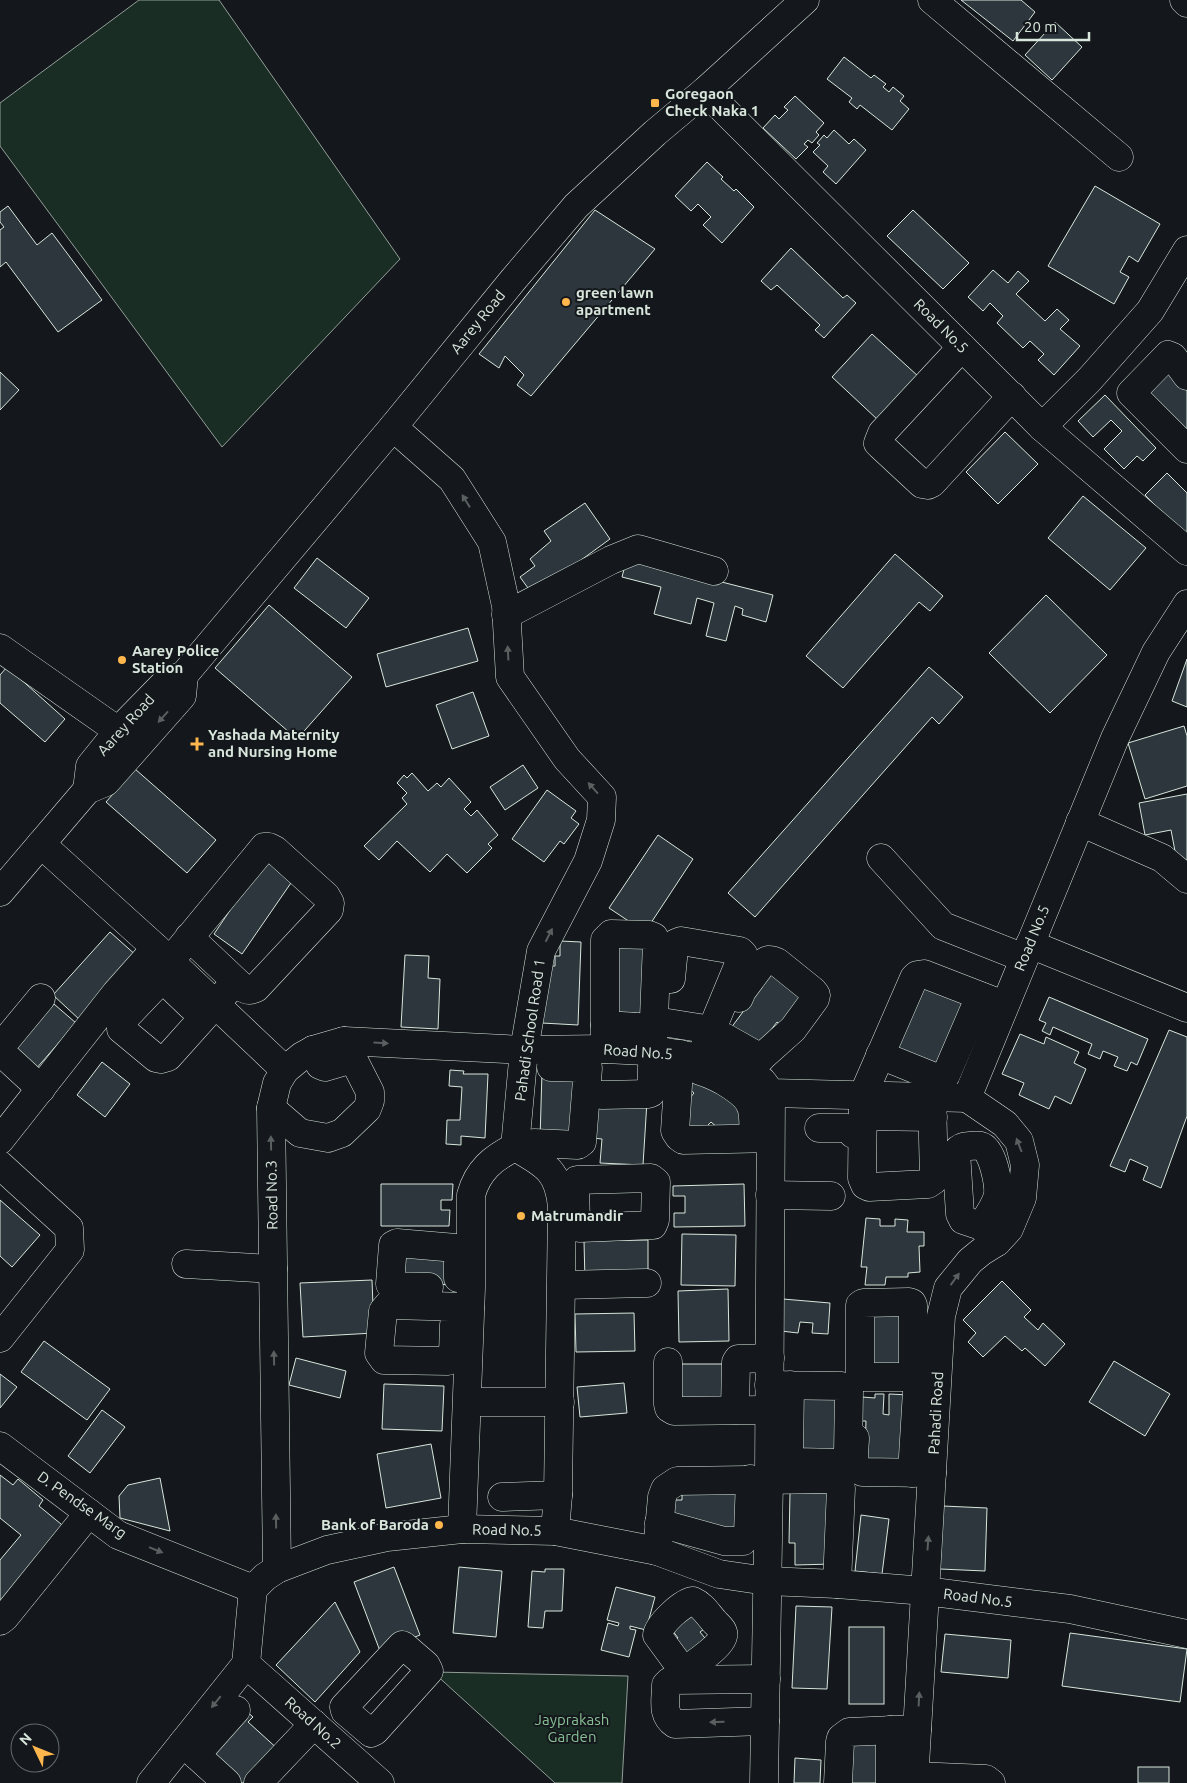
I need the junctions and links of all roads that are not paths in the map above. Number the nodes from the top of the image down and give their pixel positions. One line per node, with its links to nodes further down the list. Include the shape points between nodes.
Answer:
1 (805, 0): 5 (street, Aarey Road)
2 (932, 0): 6 (street)
3 (1184, 0): 4 (street)
4 (1187, 3)
5 (705, 91): 8 (street, Road No.5); 13 (street, Aarey Road, via 576,206)
6 (1119, 157)
7 (1187, 250): 9 (street, via 1150,311)
8 (955, 354): 12 (street, Road No.5); 12 (street, via 882,433 880,445 928,486)
9 (1108, 358): 11 (street); 14 (street)
10 (1187, 376): 11 (street, via 1168,355)
11 (1136, 386): 15 (street, via 1132,391 1134,396)
12 (1006, 402): 14 (street, Road No.5)
13 (393, 427): 19 (street, Pahadi School Road 1, one-way to 13, via 492,542 452,479); 21 (street, Aarey Road, via 184,675 166,682)
14 (1042, 427): 16 (street, Road No.5)
15 (1187, 449)
16 (1187, 551)
17 (714, 571): 19 (street, via 638,549)
18 (1187, 604): 22 (street, Road No.5, via 1156,652)
19 (506, 615): 38 (street, Pahadi School Road 1, one-way to 19, via 541,951 588,861 601,820 602,797 566,759 510,677)
20 (0, 648): 21 (street)
21 (129, 738): 23 (street, Aarey Road, via 90,766 87,790)
22 (1080, 822): 25 (street, via 1162,858); 28 (street, Road No.5)
23 (41, 844): 26 (street, Aarey Road); 29 (street)
24 (881, 858): 28 (street, via 943,926)
25 (1187, 879)
26 (0, 892)
27 (189, 938): 29 (street); 30 (street); 30 (street, via 264,847 275,850 326,896 329,910 256,988 246,990)
28 (1027, 951): 33 (street, Road No.5); 34 (street)
29 (163, 954): 32 (street); 35 (street)
30 (236, 982): 35 (street)
31 (41, 998): 40 (street, via 0,1049)
32 (125, 1001): 35 (street, via 163,981); 35 (street, via 121,1028 161,1059 168,1057); 40 (street)
33 (992, 1001): 39 (street, via 924,974 917,975); 44 (street, via 942,1078); 45 (street, Road No.5)
34 (1187, 1008)
35 (209, 1011): 42 (street)
36 (674, 1049): 38 (street, Road No.5); 41 (street, via 762,1081); 43 (street, via 651,1093); 47 (street, via 693,1069 713,1075 741,1094 750,1105); 47 (street, via 675,1131 679,1137 683,1140); 49 (street, via 578,1145); 49 (street, via 539,1069)
37 (348, 1050): 38 (street, one-way to 38); 42 (street, via 313,1050 302,1056); 42 (street, via 370,1092 370,1101 367,1109 342,1133 328,1138 300,1133)
38 (524, 1050): 49 (street, Pahadi School Road 1)
39 (880, 1055): 44 (street); 46 (street)
40 (41, 1089): 48 (street)
41 (771, 1093): 46 (street); 47 (street)
42 (278, 1095): 59 (street, Road No.3, one-way to 42)
43 (602, 1095)
44 (934, 1097): 45 (street); 46 (street); 46 (street, via 934,1177 931,1183 865,1185)
45 (967, 1098): 63 (street, Pahadi Road, one-way to 45, via 948,1288 980,1252 989,1234 1009,1230 1022,1198 1025,1165 1019,1141 1005,1124)
46 (845, 1116)
47 (762, 1138): 52 (street)
48 (0, 1140)
49 (527, 1149): 51 (street); 54 (street, via 498,1156 482,1171 470,1194)
50 (0, 1165): 65 (street, via 69,1228 70,1250)
51 (568, 1191): 56 (street); 56 (street, via 579,1179 651,1178 656,1182 655,1220 651,1226 580,1228 576,1224)
52 (770, 1195): 53 (street); 67 (street)
53 (831, 1196)
54 (462, 1227): 55 (street); 62 (street)
55 (382, 1228)
56 (570, 1230): 57 (street); 61 (street)
57 (647, 1239)
58 (186, 1264): 59 (street)
59 (273, 1269): 87 (street, Road No.3, one-way to 59)
60 (647, 1283): 61 (street)
61 (571, 1284): 72 (street)
62 (463, 1297): 66 (street); 66 (street, via 388,1304 383,1311 379,1353 384,1360 448,1361)
63 (941, 1316): 64 (street); 68 (street, Pahadi Road)
64 (913, 1317): 68 (street); 68 (street, via 911,1302 860,1305 859,1373 863,1377 910,1377)
65 (0, 1338)
66 (461, 1345): 71 (street)
67 (770, 1358): 73 (street); 74 (street, via 738,1359)
68 (926, 1360): 70 (street, Pahadi Road)
69 (668, 1362): 74 (street, via 669,1408 674,1411)
70 (927, 1391): 76 (street, Pahadi Road); 76 (street, via 864,1388 858,1395 856,1468 862,1472)
71 (468, 1402): 72 (street); 82 (street)
72 (560, 1402): 78 (street)
73 (777, 1404): 74 (street); 77 (street)
74 (735, 1410)
75 (0, 1446): 80 (street, D. Pendse Marg)
76 (922, 1473): 92 (street, Pahadi Road, one-way to 76)
77 (768, 1479): 81 (street, via 677,1481 665,1489); 84 (street); 85 (street, via 748,1534 742,1541); 89 (street, via 830,1479 841,1488)
78 (558, 1495): 79 (street); 83 (street)
79 (502, 1497)
80 (89, 1513): 91 (street, D. Pendse Marg, one-way to 91, via 118,1534); 94 (street)
81 (659, 1523): 85 (street); 86 (street)
82 (462, 1528): 83 (street, Road No.5); 87 (street, Road No.5, via 387,1537 326,1550)
83 (556, 1531): 86 (street, Road No.5)
84 (777, 1540): 89 (street, via 792,1569); 90 (street)
85 (724, 1541): 88 (street)
86 (657, 1551): 88 (street, Road No.5)
87 (277, 1569): 91 (street, Road No.5)
88 (719, 1574): 90 (street, Road No.5); 93 (street)
89 (837, 1577): 90 (street, Road No.5); 92 (street, Road No.5)
90 (767, 1581): 97 (street)
91 (253, 1589): 96 (street)
92 (925, 1592): 95 (street, Road No.5, via 1070,1609); 102 (street, Pahadi Road, one-way to 92)
93 (710, 1616)
94 (0, 1621)
95 (1187, 1634)
96 (246, 1664): 101 (street, Road No.2); 105 (street, one-way to 105)
97 (756, 1679): 100 (street); 100 (street, one-way to 97, via 675,1724 666,1715 666,1685 670,1681)
98 (236, 1710): 105 (street)
99 (356, 1720): 104 (street)
100 (756, 1721): 111 (street)
101 (314, 1724): 104 (street, Road No.2); 109 (street)
102 (917, 1729): 103 (street); 106 (street, Pahadi Road)
103 (890, 1730): 106 (street); 112 (street, via 844,1734 840,1742)
104 (335, 1743): 110 (street, Road No.2)
105 (190, 1749): 107 (street); 108 (street)
106 (916, 1780): 113 (street, via 986,1779)
107 (151, 1783)
108 (227, 1783)
109 (258, 1783)
110 (380, 1783)
111 (764, 1783)
112 (838, 1783)
113 (991, 1783)

